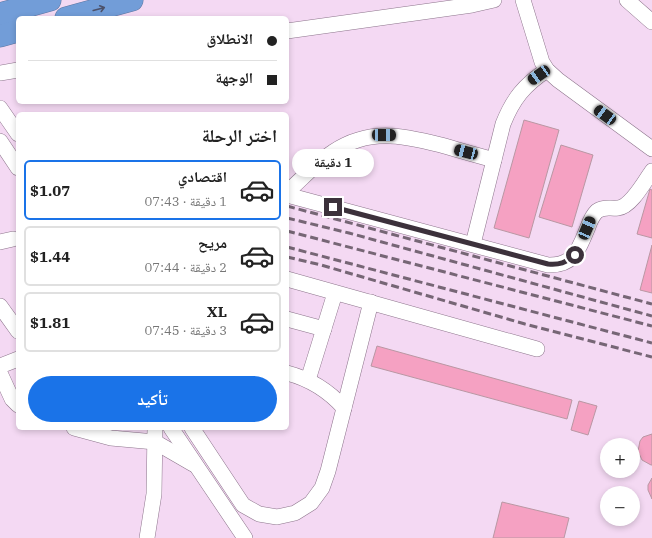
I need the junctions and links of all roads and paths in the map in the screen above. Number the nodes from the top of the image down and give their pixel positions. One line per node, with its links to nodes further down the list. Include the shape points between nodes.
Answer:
1 (50, 0): 6 (highway)
2 (132, 0): 7 (highway, one-way to 2)
3 (494, 0): 9 (street)
4 (523, 0): 13 (street)
5 (627, 0): 8 (street)
6 (0, 14)
7 (73, 16)
8 (652, 22)
9 (289, 31)
10 (16, 32): 11 (highway)
11 (0, 36)
12 (16, 70): 14 (street)
13 (547, 70): 18 (street); 19 (street, via 532,80 510,108)
14 (0, 72)
15 (0, 108): 16 (street)
16 (16, 131)
17 (0, 141): 20 (street)
18 (652, 150)
19 (494, 160): 22 (street, via 412,138 391,135 371,137 350,143 331,153); 24 (street)
20 (16, 165)
21 (652, 171): 24 (street, via 626,206 603,208 596,212 579,249 569,260 562,263 548,264)
22 (289, 192)
23 (289, 195): 24 (street)
24 (472, 244)
25 (289, 281): 26 (street)
26 (335, 293): 27 (street); 31 (street)
27 (371, 302): 32 (street); 39 (street)
28 (0, 306): 30 (street)
29 (289, 320): 31 (street)
30 (16, 328)
31 (324, 329): 37 (street)
32 (537, 349)
33 (16, 360): 34 (street)
34 (0, 366)
35 (0, 373): 38 (street)
36 (289, 374): 37 (street)
37 (308, 380): 39 (street, via 327,392)
38 (16, 403)
39 (344, 408): 42 (street, via 322,488 311,503 295,513 277,517 259,514 243,504)
40 (81, 430): 43 (street, via 111,438)
41 (172, 430): 44 (street)
42 (193, 430)
43 (155, 435): 44 (street); 45 (street, via 154,494)
44 (197, 467): 46 (street)
45 (147, 538)
46 (245, 538)

